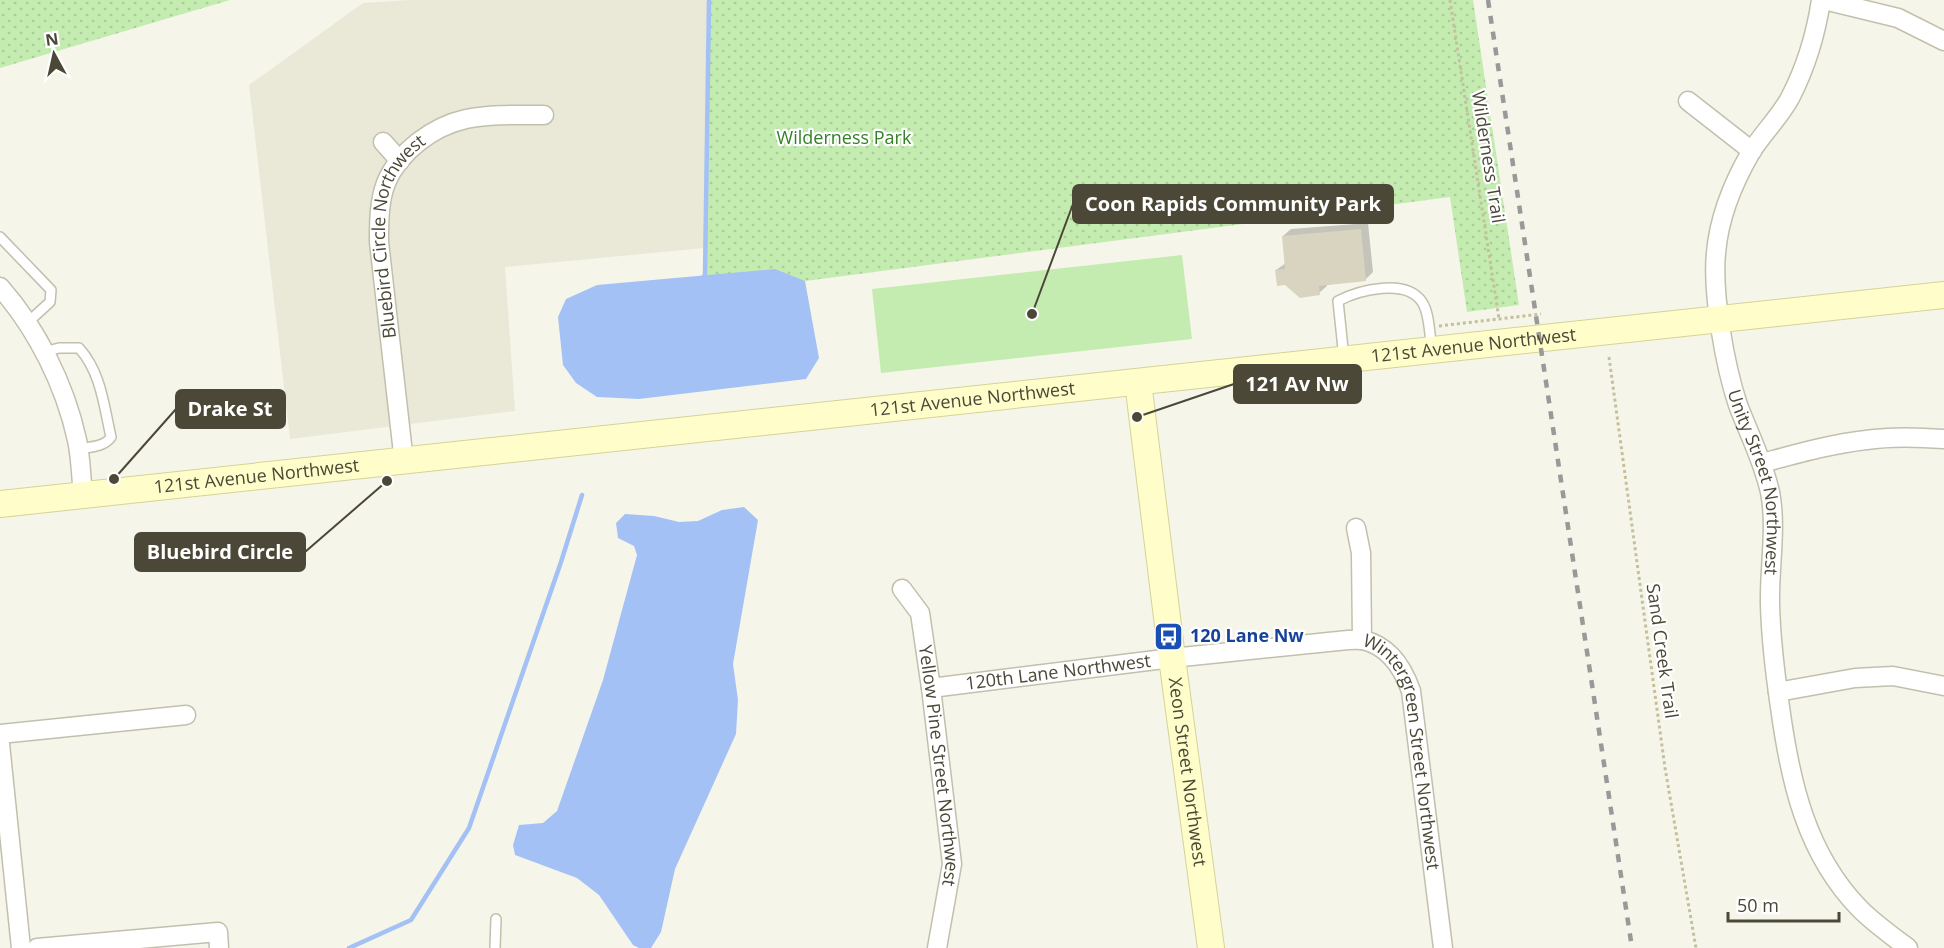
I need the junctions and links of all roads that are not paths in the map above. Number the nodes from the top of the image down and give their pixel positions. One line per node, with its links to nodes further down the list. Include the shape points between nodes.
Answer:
1 (1822, 0): 2 (street, via 1898,18); 6 (street, Unity Street Northwest, via 1812,45 1790,98)
2 (1944, 41)
3 (1688, 101): 6 (street)
4 (544, 115): 7 (street, Bluebird Circle Northwest, via 464,120 417,142)
5 (383, 142): 7 (street)
6 (1752, 151): 11 (street, Unity Street Northwest, via 1722,218 1716,253)
7 (400, 160): 19 (street, Bluebird Circle Northwest, via 386,183 379,223)
8 (0, 237): 12 (lane, via 51,290 50,302)
9 (0, 287): 12 (street)
10 (1944, 296): 11 (street, 121st Avenue Northwest)
11 (1720, 321): 13 (street, 121st Avenue Northwest); 20 (street, Unity Street Northwest, via 1738,404)
12 (27, 323): 14 (street)
13 (1432, 351): 15 (street, 121st Avenue Northwest); 15 (lane, via 1423,303 1408,290 1398,288 1350,295 1338,301)
14 (44, 352): 18 (street, via 64,398); 18 (lane, via 79,348 89,359 100,387 111,437 105,444)
15 (1345, 361): 16 (street, 121st Avenue Northwest)
16 (1138, 382): 19 (street, 121st Avenue Northwest); 26 (street, Xeon Street Northwest)
17 (1944, 439): 20 (street, via 1866,440)
18 (78, 449): 21 (street)
19 (404, 462): 21 (street, 121st Avenue Northwest)
20 (1762, 463): 29 (street, Unity Street Northwest, via 1770,495 1770,627)
21 (83, 496): 22 (street, 121st Avenue Northwest)
22 (0, 504)
23 (1356, 528): 25 (street, Wintergreen Street Northwest, via 1361,552)
24 (902, 590): 28 (street, Yellow Pine Street Northwest, via 920,613)
25 (1362, 640): 26 (street, 120th Lane Northwest); 41 (street, Wintergreen Street Northwest, via 1394,658 1411,691)
26 (1172, 658): 28 (street, 120th Lane Northwest); 40 (street, Xeon Street Northwest)
27 (1944, 686): 29 (street, via 1893,676 1855,678)
28 (932, 688): 39 (street, Yellow Pine Street Northwest, via 952,864)
29 (1778, 692): 35 (street, Unity Street Northwest, via 1787,758 1802,813 1829,869 1860,909)
30 (186, 715): 31 (street)
31 (0, 734)
32 (0, 744): 36 (street)
33 (496, 919): 38 (lane)
34 (218, 940): 37 (street)
35 (1896, 945)
36 (21, 948)
37 (37, 948)
38 (495, 948)
39 (937, 948)
40 (1211, 948)
41 (1443, 948)

